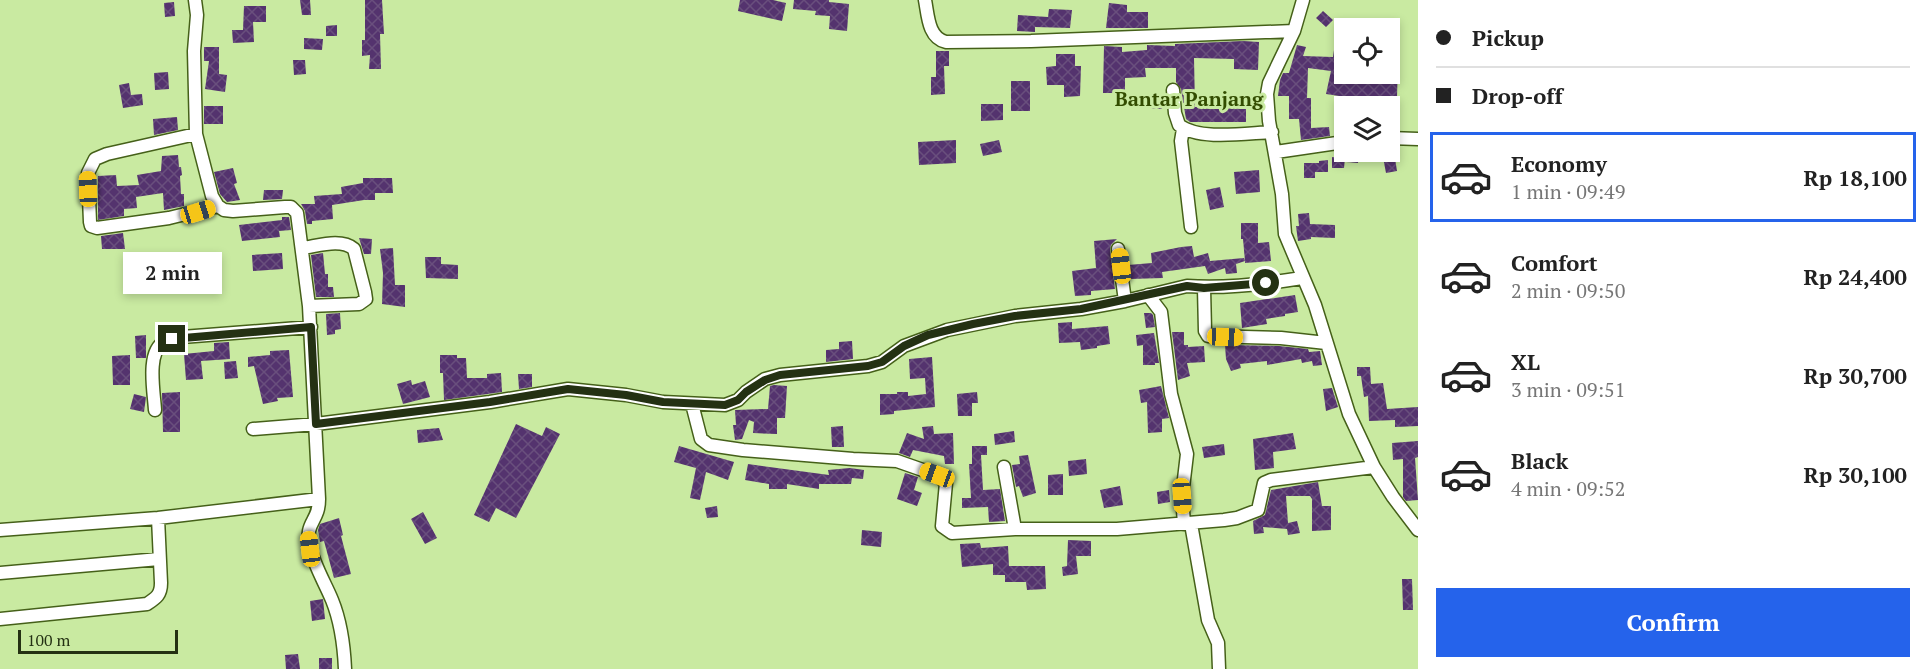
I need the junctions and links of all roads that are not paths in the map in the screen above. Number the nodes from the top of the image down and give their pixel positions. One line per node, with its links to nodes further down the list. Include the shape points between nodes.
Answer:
1 (195, 0): 8 (street)
2 (925, 0): 4 (street, via 932,31 946,42)
3 (1303, 0): 4 (street)
4 (1294, 31): 7 (street, via 1269,84 1267,108)
5 (1173, 90): 6 (street, via 1175,113)
6 (1183, 129): 7 (street, via 1203,134); 14 (street)
7 (1272, 132): 12 (street)
8 (196, 134): 13 (street); 13 (street, via 95,159 88,173 91,226 169,218)
9 (1400, 138): 10 (street)
10 (1418, 138)
11 (1334, 143): 12 (street)
12 (1276, 152): 17 (street, via 1285,234)
13 (218, 206): 15 (street, via 233,211 291,207 297,213)
14 (1191, 228)
15 (302, 248): 21 (street); 21 (street, via 342,243 354,249 366,298 359,304)
16 (1118, 249): 20 (street)
17 (1302, 278): 18 (street); 23 (street)
18 (1204, 288): 19 (street, via 1187,286); 23 (street, via 1208,336)
19 (1148, 295): 20 (street); 32 (street, via 1161,312 1171,394 1187,454 1182,496)
20 (1125, 301): 24 (street, via 947,330 904,346 882,362 780,375 725,405)
21 (309, 306): 22 (street)
22 (311, 327): 25 (street, via 182,337 164,342 152,363); 26 (street)
23 (1326, 343): 29 (street, via 1349,414)
24 (692, 404): 26 (street, via 568,389); 34 (street, via 701,439 709,445 897,460 937,475 946,483 941,522 945,529 952,533)
25 (155, 410)
26 (316, 424): 27 (street); 30 (street)
27 (253, 429)
28 (1004, 467): 34 (street)
29 (1374, 467): 32 (street, via 1271,480 1264,483 1256,511 1237,518); 35 (street)
30 (320, 499): 31 (street); 39 (street, via 318,515 309,525 310,549 333,603 345,647)
31 (158, 518): 33 (street); 36 (street)
32 (1188, 524): 34 (street); 40 (street, via 1208,620 1218,642)
33 (0, 530)
34 (1015, 530)
35 (1418, 530)
36 (159, 559): 37 (street); 38 (street, via 161,591 147,603)
37 (0, 573)
38 (0, 619)
39 (345, 669)
40 (1220, 669)

